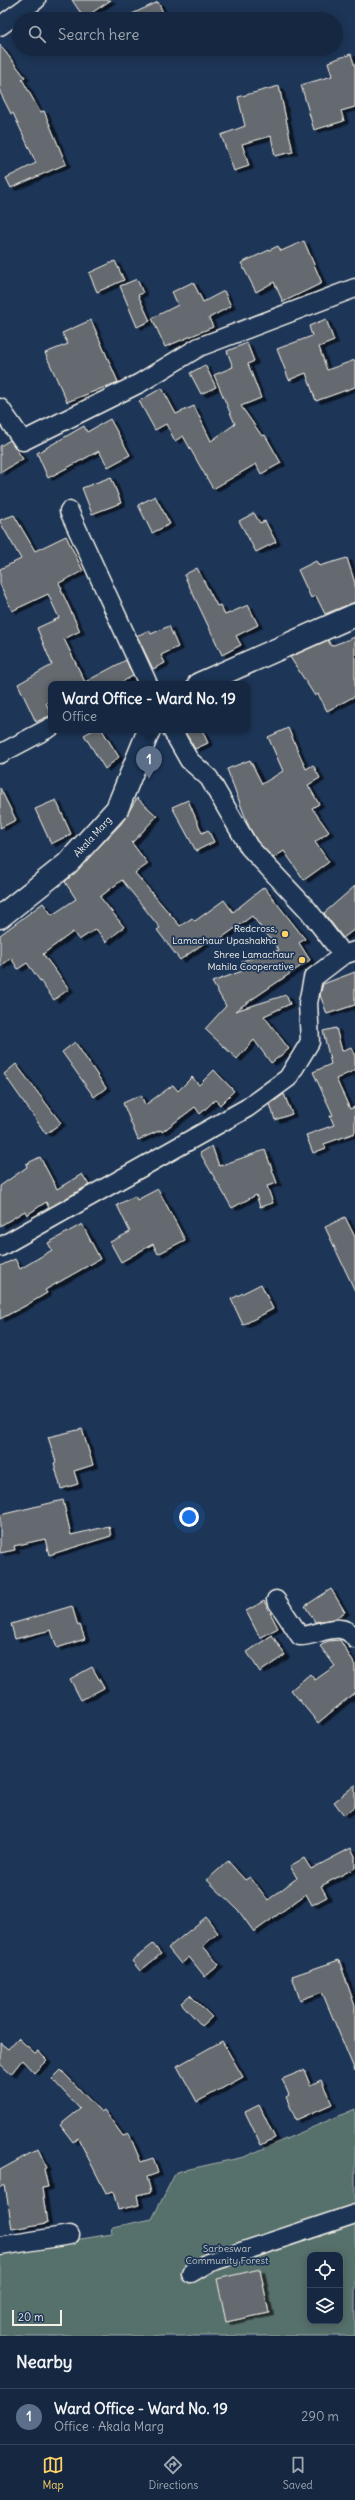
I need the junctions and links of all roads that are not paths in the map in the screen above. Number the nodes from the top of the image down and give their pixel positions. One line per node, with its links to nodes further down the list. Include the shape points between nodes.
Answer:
1 (36, 0): 2 (street)
2 (19, 12)
3 (12, 17): 4 (street)
4 (0, 26)
5 (355, 288): 6 (street, via 200,346 140,383 23,441)
6 (0, 408)
7 (69, 511): 9 (street)
8 (355, 615): 10 (main road)
9 (143, 681)
10 (206, 681)
11 (48, 729): 14 (street)
12 (148, 733): 15 (main road, Akala Marg, via 117,809 68,864)
13 (174, 733): 16 (street, via 189,760 209,778 249,847)
14 (0, 754)
15 (0, 916)
16 (349, 953): 17 (street, via 313,978 308,1003 310,1042 288,1078 247,1108)
17 (0, 1247)
18 (276, 1600): 19 (street, via 300,1636 338,1628 352,1634)
19 (355, 1639)
20 (355, 2214): 23 (street, via 208,2264)
21 (70, 2235): 22 (street)
22 (0, 2246)
23 (191, 2273)

